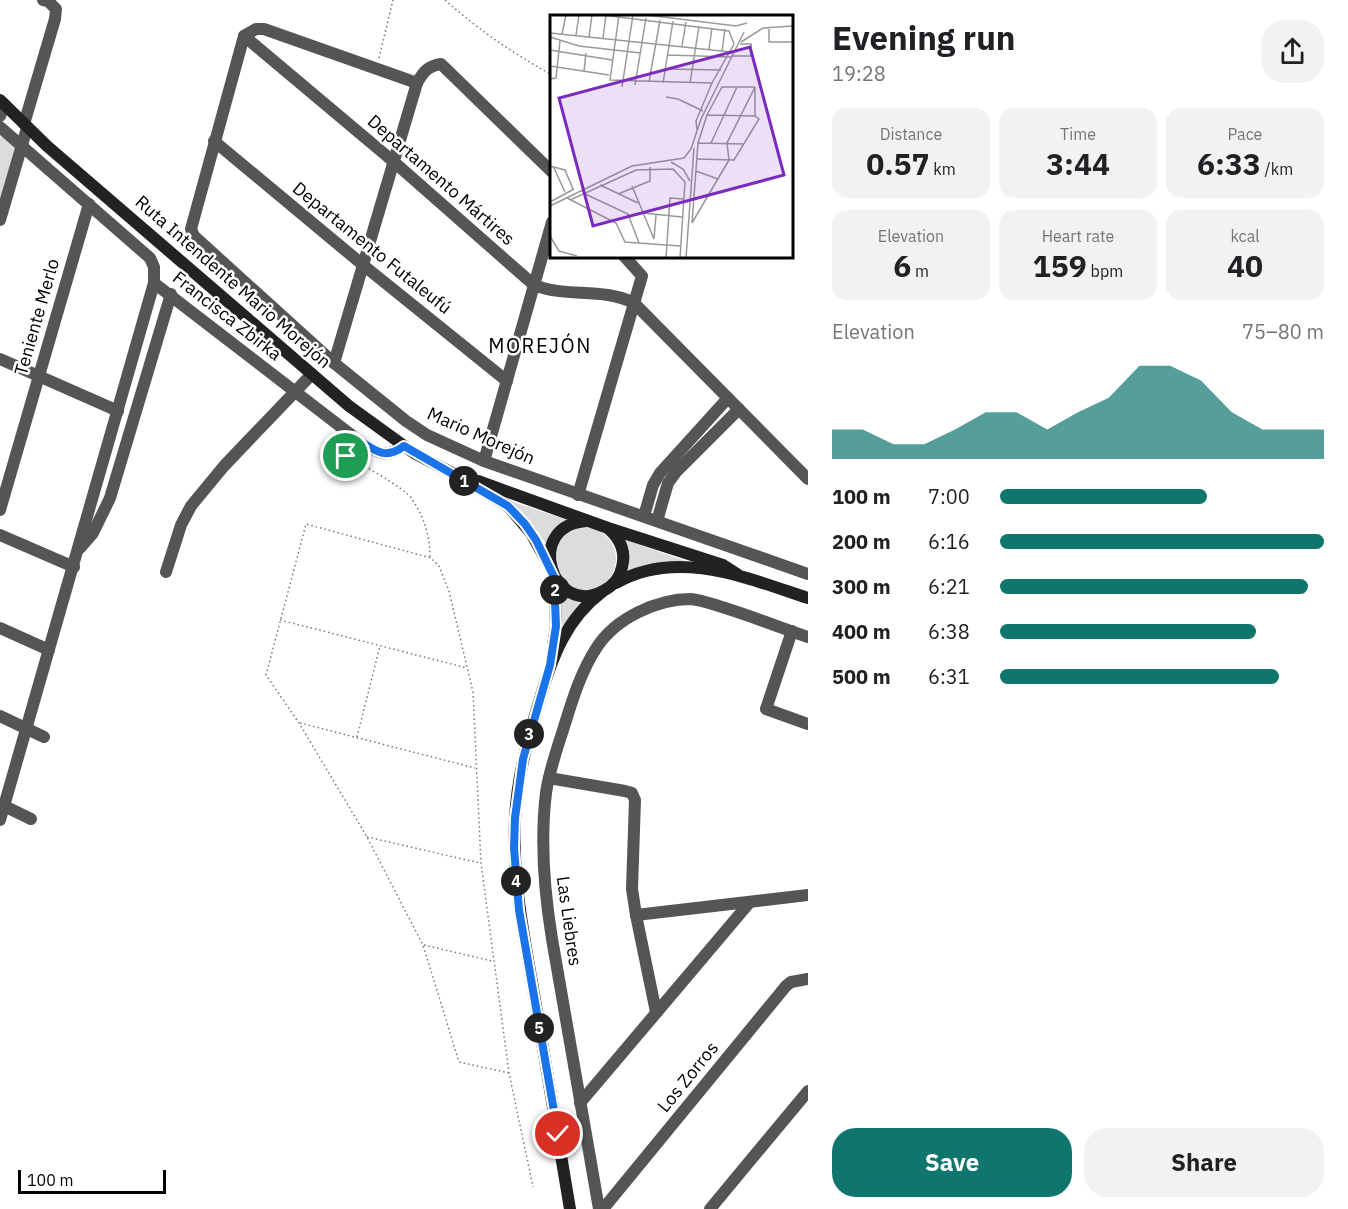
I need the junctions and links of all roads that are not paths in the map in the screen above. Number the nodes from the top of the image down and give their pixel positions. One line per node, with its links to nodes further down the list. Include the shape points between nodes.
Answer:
1 (43, 0): 5 (street, via 56,9 55,19)
2 (244, 36): 3 (street, via 264,29); 7 (street); 9 (street, Departamento Mártires)
3 (417, 83): 9 (street); 10 (street, via 423,73 441,64)
4 (2, 107): 5 (main road, Ruta Intendente Mario Morejón)
5 (26, 126): 8 (street); 22 (main road, Ruta Intendente Mario Morejón)
6 (0, 127): 8 (street, Francisca Zbirka)
7 (214, 141): 15 (street, Departamento Futaleufú); 21 (street, Mario Morejón, via 191,229 194,236)
8 (22, 144): 11 (street, Francisca Zbirka); 12 (street)
9 (394, 162): 15 (street); 17 (street, Departamento Mártires)
10 (550, 170)
11 (89, 204): 16 (street, Francisca Zbirka, via 150,258); 23 (street, Teniente Merlo)
12 (0, 220)
13 (550, 229): 17 (street)
14 (626, 258): 19 (street, via 642,276)
15 (363, 265): 21 (street); 24 (street, Departamento Futaleufú)
16 (154, 282): 18 (street, Francisca Zbirka); 28 (street)
17 (534, 285): 19 (street, via 547,290 597,292); 24 (street)
18 (171, 294): 25 (street, Francisca Zbirka); 41 (street, via 110,498 93,533)
19 (634, 303): 26 (street); 33 (street)
20 (0, 359): 23 (street)
21 (334, 363): 30 (street, Mario Morejón, via 406,422)
22 (312, 374): 25 (street); 29 (main road, Ruta Intendente Mario Morejón)
23 (39, 376): 28 (street); 34 (street, Teniente Merlo)
24 (507, 381): 30 (street)
25 (295, 392): 29 (street, Francisca Zbirka, via 380,453 394,453); 44 (street, via 191,506)
26 (728, 398): 27 (street); 35 (street, via 660,473)
27 (739, 409): 32 (street); 37 (street, via 668,483)
28 (118, 411): 41 (street)
29 (404, 446): 31 (main road, Ruta Intendente Mario Morejón)
30 (484, 461): 33 (street, Mario Morejón)
31 (454, 474): 36 (main road, Ruta Intendente Mario Morejón); 45 (main road, Ruta Intendente Mario Morejón, via 513,511 531,532)
32 (808, 479)
33 (578, 495): 35 (street, Mario Morejón)
34 (0, 510)
35 (644, 516): 37 (street, Mario Morejón)
36 (589, 521): 38 (main road); 45 (main road, via 572,524 558,534 550,549)
37 (657, 521): 40 (street, Mario Morejón)
38 (608, 528): 43 (main road); 47 (main road, via 623,550 622,569)
39 (0, 535): 42 (street)
40 (729, 547): 43 (street); 46 (street, Mario Morejón)
41 (78, 550): 42 (street)
42 (74, 567): 52 (street)
43 (722, 568): 47 (main road, via 656,569); 48 (main road)
44 (166, 572)
45 (552, 572): 47 (main road, via 567,590 576,594 595,595); 53 (main road, via 556,626)
46 (808, 574)
47 (607, 588): 53 (main road, via 567,629)
48 (808, 598)
49 (0, 628): 52 (street)
50 (792, 631): 51 (street); 55 (street, via 766,709); 58 (street, Las Liebres, via 693,599 671,601 630,617 598,646 585,669)
51 (808, 637)
52 (49, 650): 56 (street)
53 (550, 665): 69 (main road, via 523,759 514,848 519,910)
54 (0, 716): 56 (street)
55 (808, 724)
56 (26, 728): 57 (street); 59 (street)
57 (44, 737)
58 (549, 778): 64 (street, via 632,793 632,889); 68 (street, Las Liebres, via 543,835 546,901)
59 (2, 805): 60 (street); 61 (street)
60 (31, 819)
61 (0, 820)
62 (808, 895): 63 (street)
63 (750, 902): 64 (street); 66 (street)
64 (636, 915): 66 (street)
65 (808, 979): 70 (street, Los Zorros, via 786,986)
66 (656, 1012): 68 (street)
67 (808, 1091): 71 (street)
68 (580, 1103): 70 (street, Las Liebres)
69 (570, 1209)
70 (601, 1209)
71 (710, 1209)

